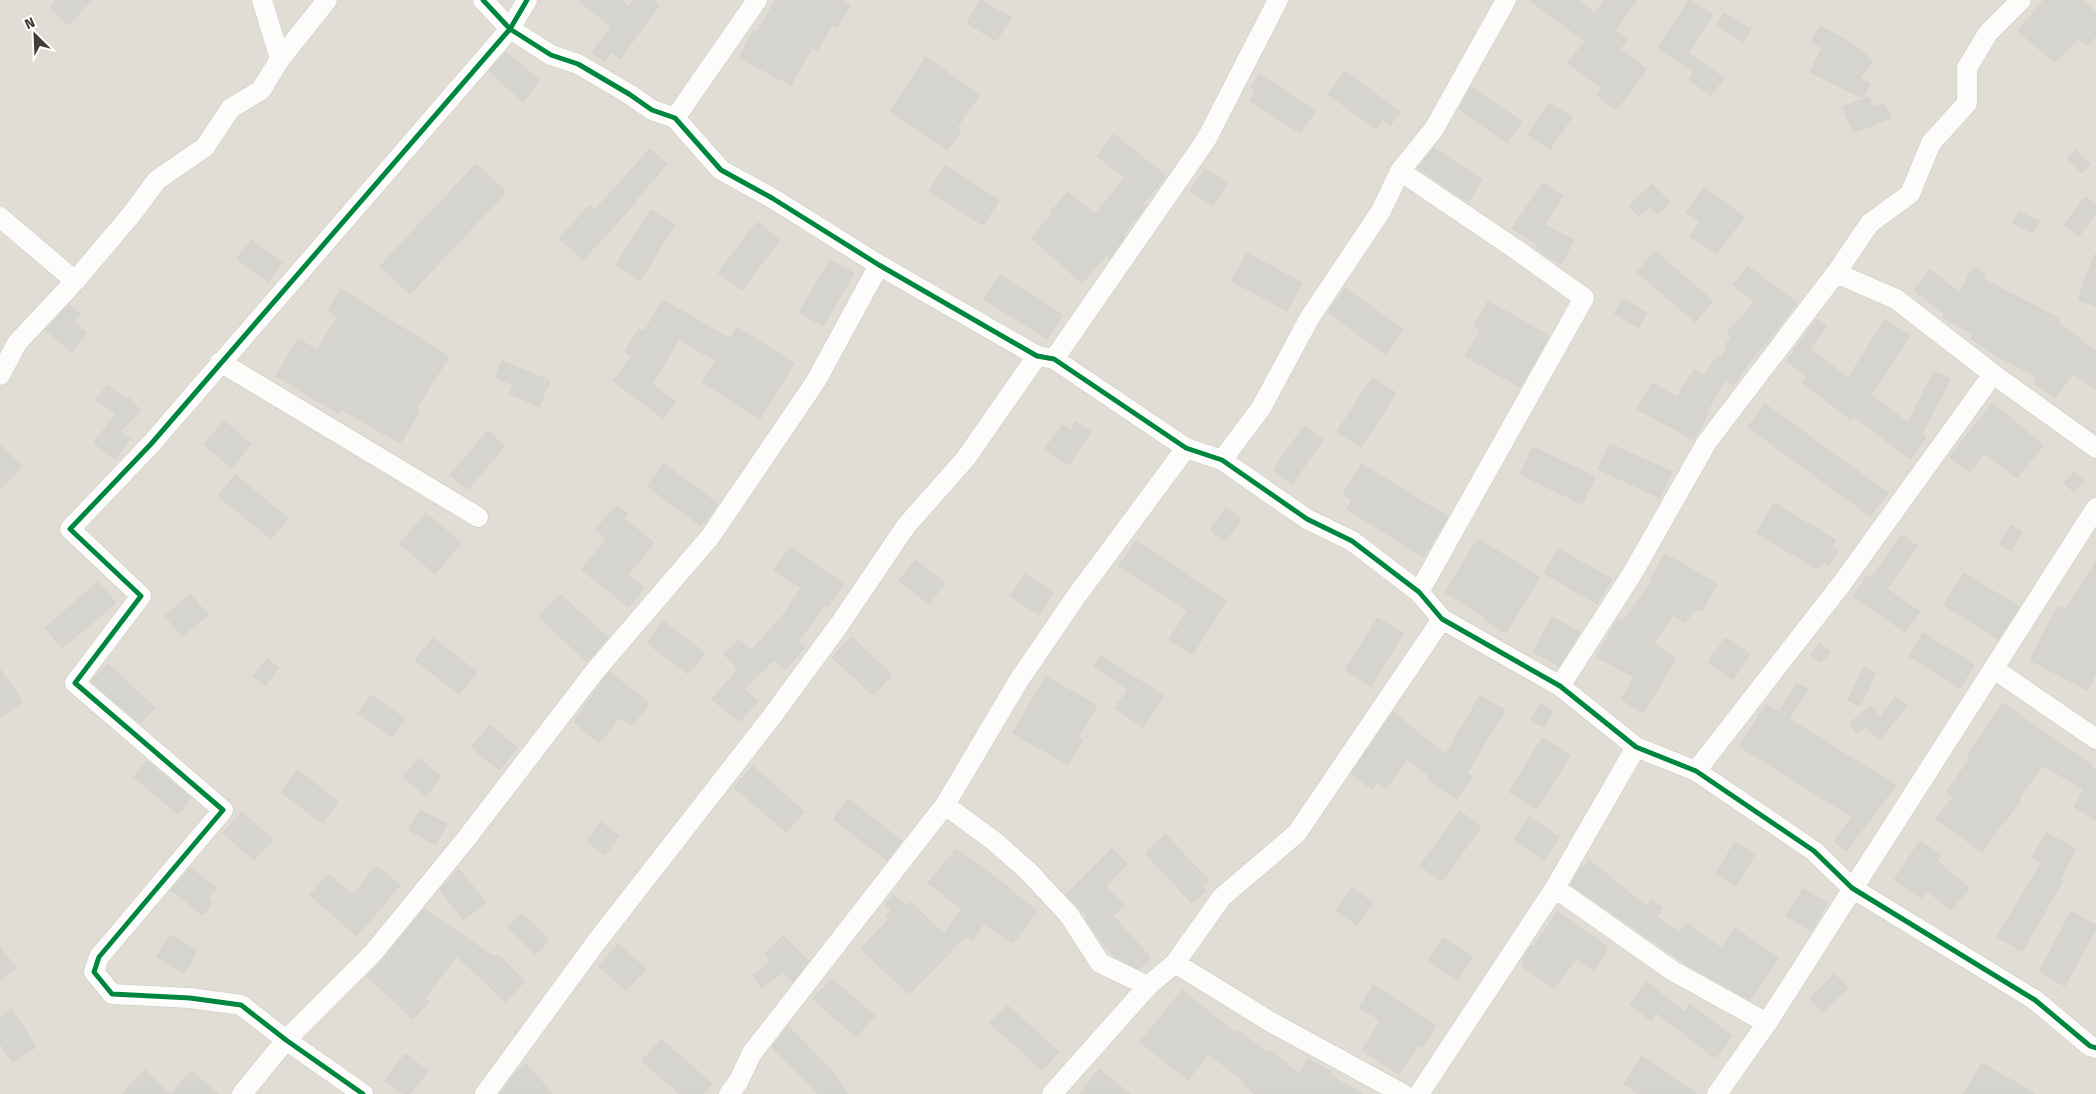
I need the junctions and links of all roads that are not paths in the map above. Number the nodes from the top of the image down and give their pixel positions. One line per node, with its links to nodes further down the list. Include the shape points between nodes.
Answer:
1 (262, 0): 10 (street)
2 (327, 0): 10 (street)
3 (483, 0): 9 (street)
4 (527, 0): 9 (street)
5 (757, 0): 11 (street)
6 (1278, 0): 17 (street, via 1206,140)
7 (1506, 0): 12 (street, via 1434,129)
8 (2020, 0): 15 (street, via 1988,33 1967,68 1967,103 1931,143 1910,194 1870,223)
9 (510, 29): 11 (street, via 551,55 578,64 652,110); 18 (street)
10 (280, 59): 16 (street, via 261,90 231,108 205,148 157,180)
11 (675, 118): 14 (street, via 721,170)
12 (1400, 171): 23 (street, via 1381,211 1310,317 1261,408); 26 (street, via 1584,298)
13 (0, 217): 16 (street)
14 (879, 265): 17 (street); 39 (street, via 816,381 710,537 595,671 466,839 373,953)
15 (1836, 273): 19 (street, via 1896,299); 29 (street, via 1707,442 1632,574)
16 (75, 281): 20 (street, via 17,343)
17 (1046, 358): 21 (street); 43 (street, via 966,458 906,526 770,719 597,941)
18 (220, 362): 25 (street); 39 (street, via 150,444 70,529 141,596 75,683 223,810 99,957 94,972 112,994 241,1004)
19 (1993, 374): 22 (street); 32 (street, via 1843,582)
20 (0, 375)
21 (1186, 448): 23 (street); 33 (street, via 1019,680)
22 (2096, 448)
23 (1222, 460): 26 (street, via 1307,519 1352,541)
24 (2096, 508): 28 (street)
25 (478, 517)
26 (1419, 592): 27 (street)
27 (1442, 619): 29 (street); 36 (street, via 1297,833 1222,897)
28 (1994, 669): 30 (street); 35 (street)
29 (1560, 686): 31 (street)
30 (2096, 739)
31 (1636, 747): 32 (street); 34 (street)
32 (1696, 771): 35 (street, via 1814,851)
33 (945, 805): 37 (street, via 1029,872 1069,915 1100,963); 44 (street, via 752,1053)
34 (1555, 888): 38 (street, via 1672,971); 47 (street)
35 (1852, 888): 38 (street); 40 (street, via 2035,1000)
36 (1176, 963): 37 (street); 46 (street, via 1269,1021)
37 (1148, 986): 45 (street)
38 (1767, 1023): 48 (street)
39 (286, 1040): 41 (street); 42 (street)
40 (2096, 1048)
41 (242, 1094)
42 (363, 1094)
43 (485, 1094)
44 (729, 1094)
45 (1052, 1094)
46 (1403, 1094)
47 (1419, 1094)
48 (1717, 1094)

